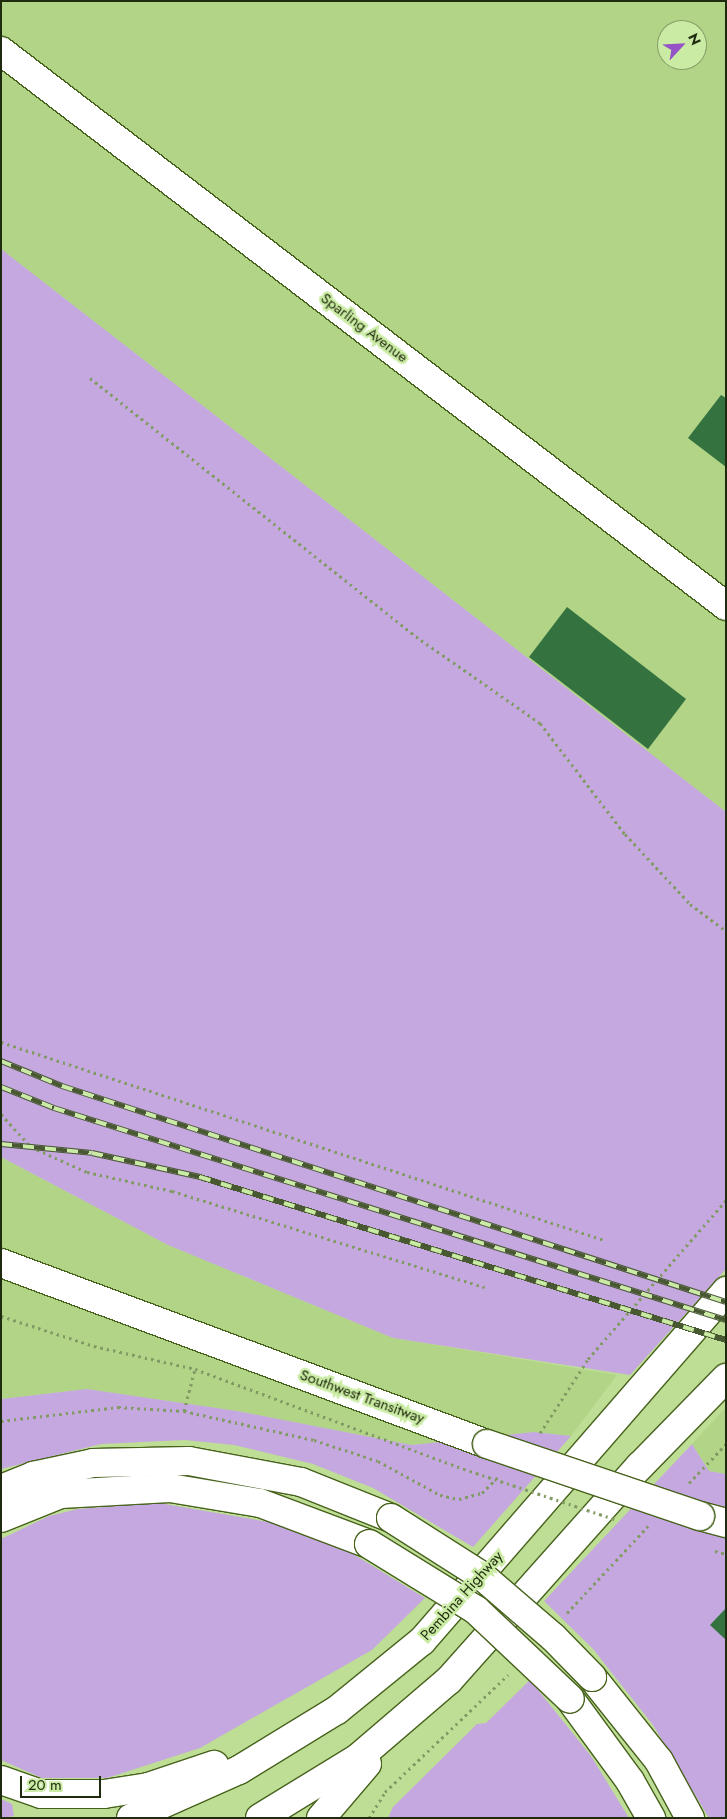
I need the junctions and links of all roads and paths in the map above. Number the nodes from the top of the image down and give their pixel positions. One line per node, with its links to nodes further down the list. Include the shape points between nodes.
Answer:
1 (1, 51): 3 (main road, Sparling Avenue)
2 (90, 378): 4 (path, via 421,640 540,723 625,834 690,904)
3 (726, 606)
4 (726, 931)
5 (1, 1042): 7 (path)
6 (1, 1114): 9 (path, via 31,1147 87,1172 172,1190)
7 (604, 1240)
8 (1, 1263): 18 (main road, Southwest Transitway, bridge, via 487,1444)
9 (485, 1287)
10 (726, 1291): 22 (main road, Pembina Highway, via 452,1610 392,1668)
11 (1, 1316): 12 (path, via 94,1346)
12 (195, 1369): 14 (path); 17 (path, bridge, via 470,1471)
13 (726, 1378): 21 (main road, via 640,1466 449,1680)
14 (184, 1411)
15 (1, 1490): 28 (main road, bridge, via 33,1476 93,1463 188,1461 302,1482 391,1518 482,1576 592,1676 659,1761)
16 (1, 1518): 27 (main road, bridge, via 61,1494 170,1488 260,1503 369,1544 476,1610 570,1699 606,1746)
17 (624, 1522)
18 (726, 1523)
19 (633, 1525): 20 (path)
20 (652, 1531)
21 (408, 1718): 25 (main road, via 358,1758); 26 (main road)
22 (313, 1725): 23 (main road, via 194,1774 148,1787 63,1796); 24 (main road, Pembina Highway, via 207,1787)
23 (1, 1780)
24 (131, 1818)
25 (260, 1818)
26 (321, 1818)
27 (651, 1818)
28 (690, 1818)

